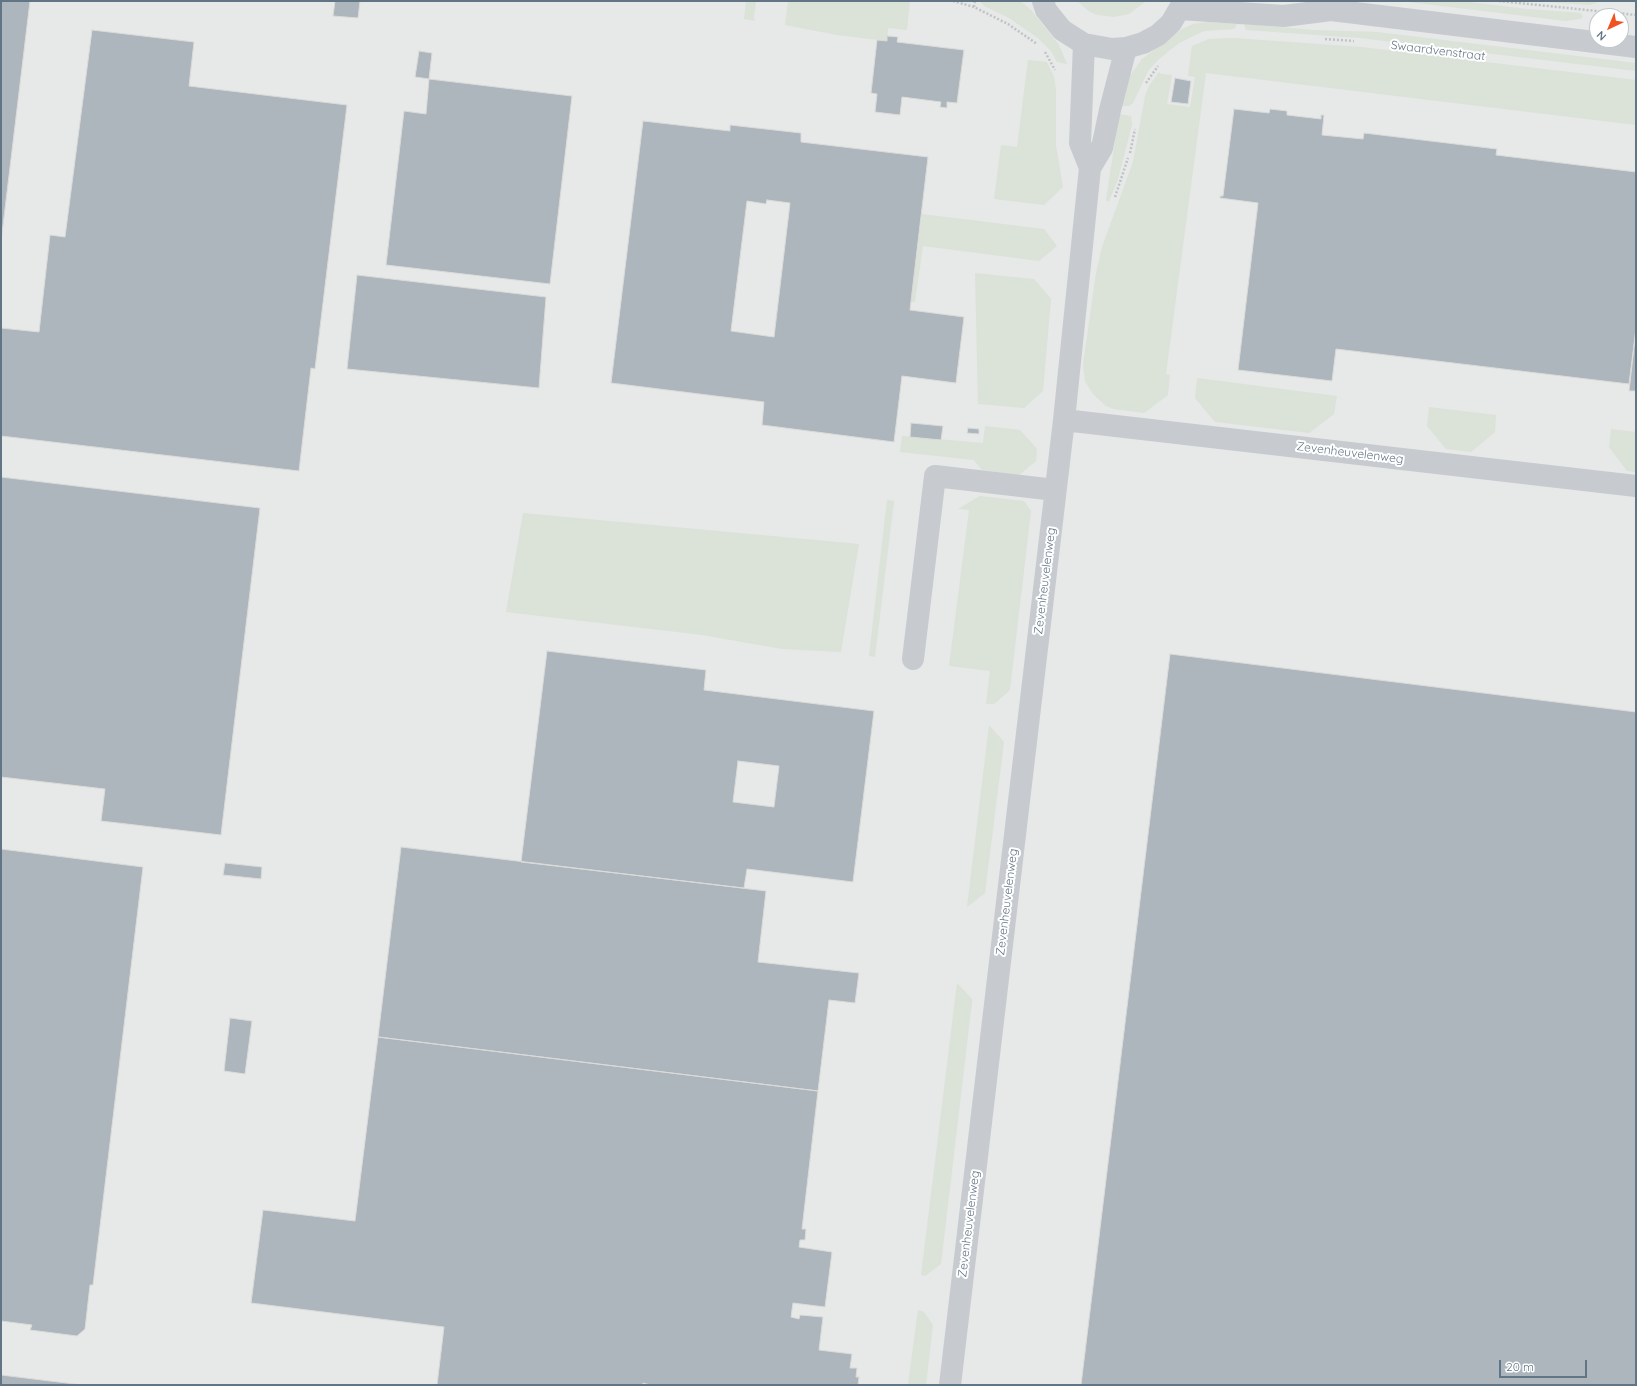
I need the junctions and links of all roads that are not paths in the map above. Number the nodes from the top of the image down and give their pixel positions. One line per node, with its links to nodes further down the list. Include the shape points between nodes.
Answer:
1 (1043, 1): 5 (street, via 1046,10 1062,30)
2 (1309, 1): 4 (street)
3 (1182, 5): 4 (street, via 1284,16); 7 (street, via 1171,23 1158,35)
4 (1331, 10): 6 (street)
5 (1084, 44): 7 (street, via 1112,49); 8 (street, Zevenheuvelenweg, via 1080,143)
6 (1636, 47)
7 (1126, 48): 8 (street, Zevenheuvelenweg, via 1102,148)
8 (1090, 168): 9 (street, Zevenheuvelenweg)
9 (1064, 420): 10 (street, Zevenheuvelenweg); 11 (street, Zevenheuvelenweg)
10 (1636, 486)
11 (1055, 490): 12 (street, via 935,476); 13 (street, Zevenheuvelenweg)
12 (913, 659)
13 (950, 1385)

